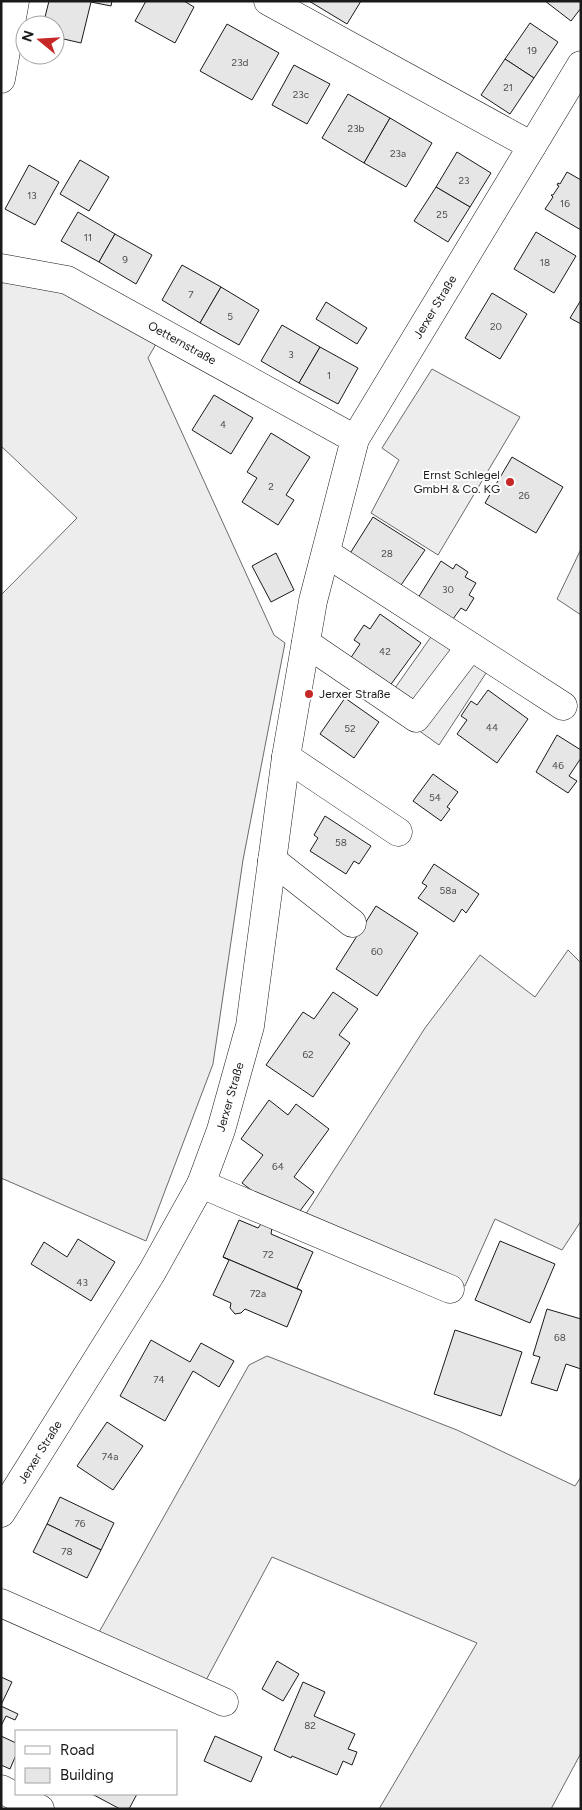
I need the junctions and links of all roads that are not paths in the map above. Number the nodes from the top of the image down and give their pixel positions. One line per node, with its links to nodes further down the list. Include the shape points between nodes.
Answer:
1 (268, 1): 5 (street)
2 (10, 8): 4 (street)
3 (581, 65): 5 (street, Jerxer Straße)
4 (1, 79)
5 (532, 146): 7 (street, Jerxer Straße)
6 (1, 268): 7 (street, Oetternstraße, via 67,280)
7 (355, 439): 8 (street, Jerxer Straße)
8 (326, 553): 9 (street, Jerxer Straße); 10 (street)
9 (306, 643): 10 (street, via 416,718); 12 (street, Jerxer Straße)
10 (470, 647): 11 (street)
11 (563, 706)
12 (286, 756): 13 (street); 14 (street, Jerxer Straße)
13 (398, 832)
14 (272, 860): 15 (street); 16 (street, Jerxer Straße, via 250,1026 221,1130)
15 (352, 923)
16 (201, 1184): 17 (street); 18 (street, Jerxer Straße, via 152,1272)
17 (450, 1289)
18 (1, 1513)
19 (1, 1603): 20 (street)
20 (224, 1702)
21 (1, 1789): 22 (street)
22 (40, 1809)

